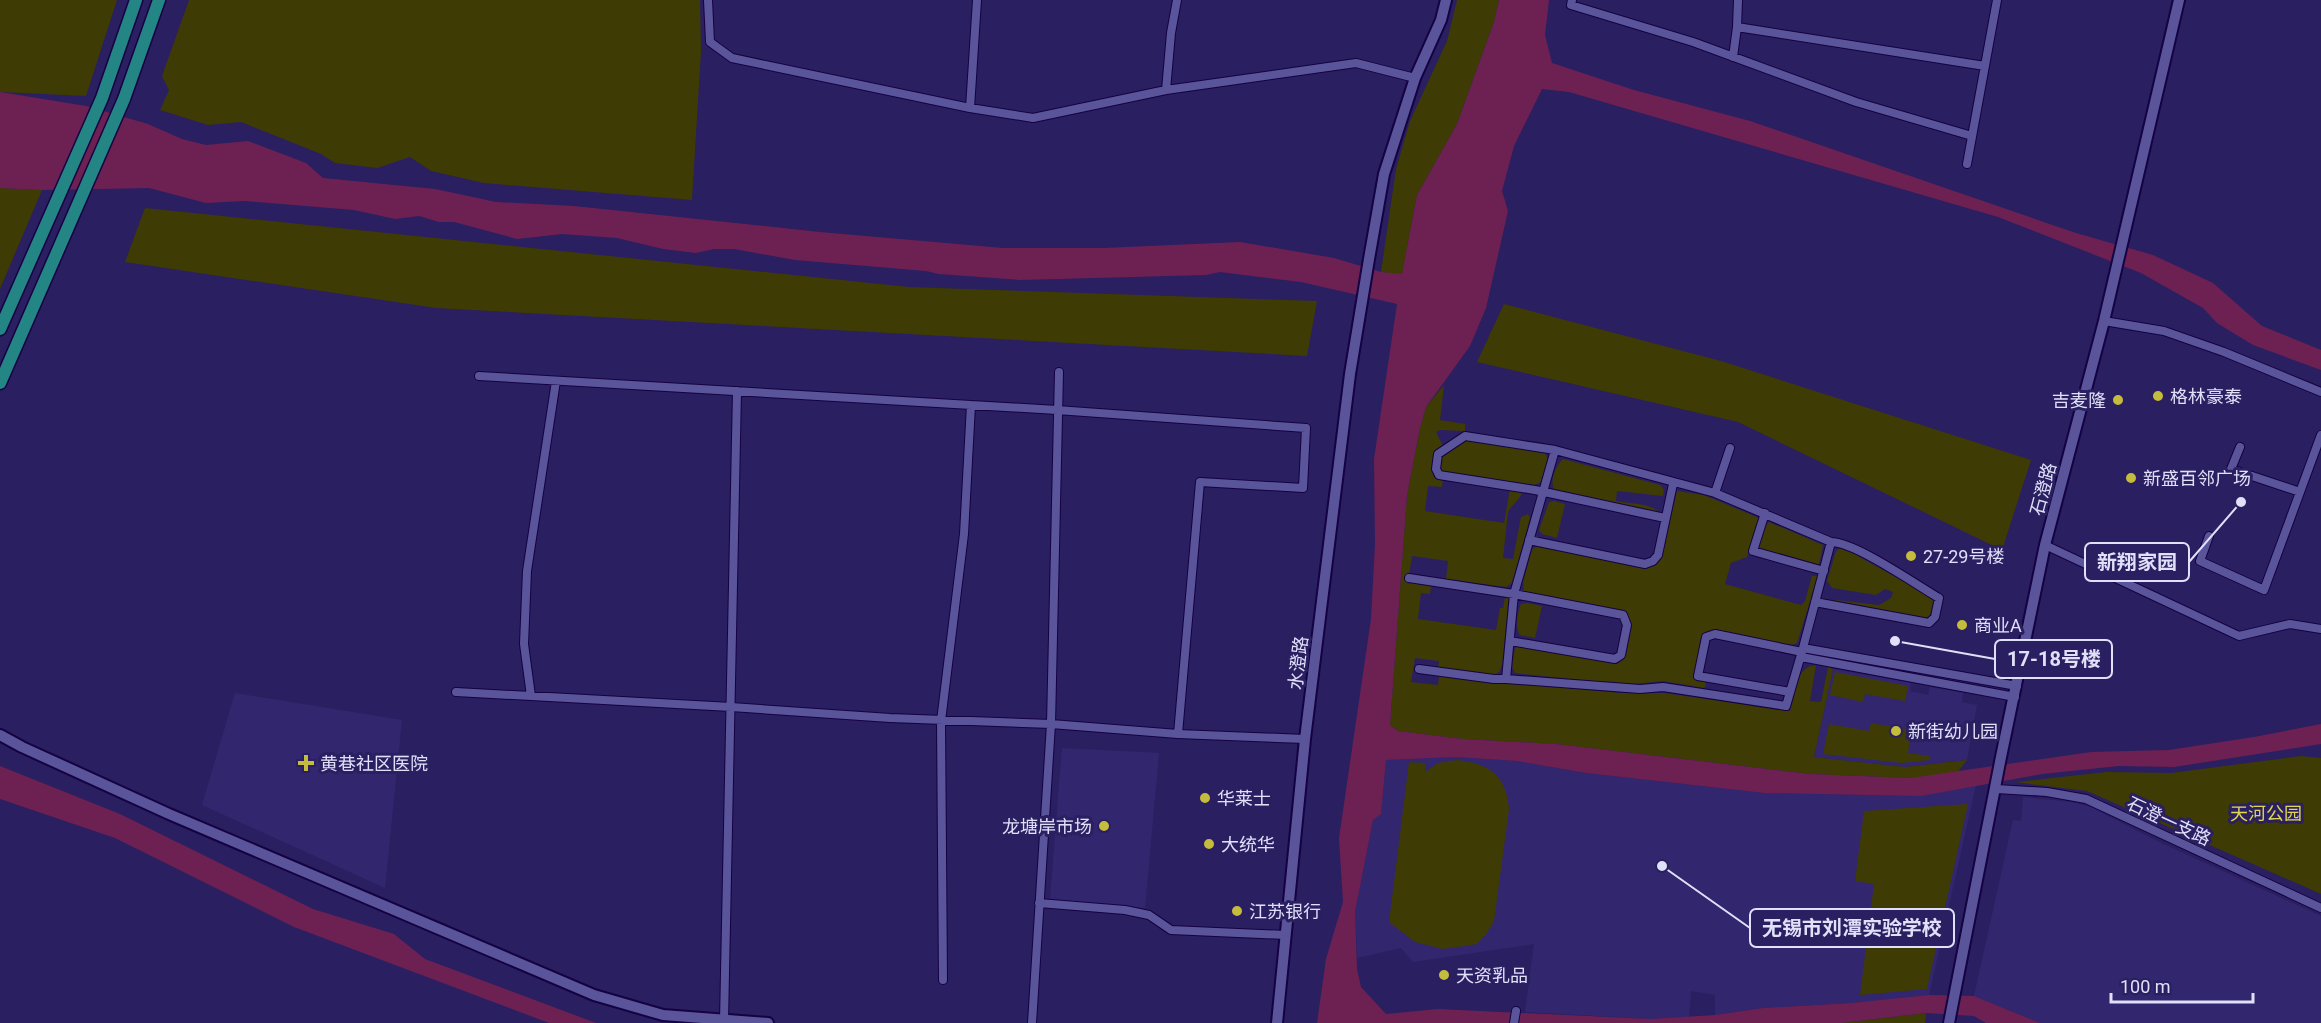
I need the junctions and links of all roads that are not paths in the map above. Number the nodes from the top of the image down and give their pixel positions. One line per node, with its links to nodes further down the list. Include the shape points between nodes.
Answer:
1 (136, 0): 19 (main road, via 102,98)
2 (159, 0): 20 (main road, via 124,99)
3 (708, 0): 16 (street, via 710,42 732,58)
4 (977, 0): 16 (street)
5 (1177, 0): 15 (street)
6 (1446, 0): 14 (street, 水澄路)
7 (1572, 0): 12 (street, via 1571,4)
8 (1738, 0): 11 (street)
9 (1997, 0): 13 (street)
10 (2179, 0): 23 (street, 石澄路)
11 (1737, 27): 12 (street); 13 (street)
12 (1733, 57): 17 (street, via 1856,102)
13 (1985, 66): 17 (street)
14 (1415, 78): 15 (street, via 1356,63); 67 (street, 水澄路, via 1384,174 1369,259 1350,374)
15 (1166, 90): 16 (street, via 1033,118)
16 (970, 108)
17 (1972, 136): 18 (street)
18 (1967, 164)
19 (40, 239): 20 (main road, via 43,256); 21 (main road)
20 (56, 253): 22 (main road)
21 (13, 300): 22 (main road, via 26,298); 24 (main road)
22 (32, 308): 28 (main road)
23 (2104, 321): 30 (street, via 2164,331); 46 (street, 石澄路)
24 (0, 329)
25 (1059, 372): 32 (street)
26 (479, 376): 27 (street)
27 (556, 381): 29 (street); 61 (street, via 527,571 524,644)
28 (0, 383)
29 (737, 391): 31 (street); 62 (street)
30 (2321, 392)
31 (971, 405): 32 (street); 63 (street, via 964,534)
32 (1057, 410): 64 (street); 65 (street, via 1306,428 1303,488 1200,482)
33 (2321, 435): 39 (street)
34 (2240, 447): 39 (street, via 2231,469)
35 (1730, 448): 40 (street)
36 (1556, 450): 38 (street); 38 (street, via 1465,436 1441,451 1436,461 1439,475); 40 (street)
37 (1673, 484): 42 (street)
38 (1542, 492): 42 (street); 44 (street)
39 (2300, 492): 43 (street, via 2264,590 2200,561)
40 (1715, 493): 41 (street)
41 (1765, 513): 45 (street); 47 (street, via 1753,551)
42 (1665, 518): 44 (street, via 1658,555 1645,564)
43 (2209, 536)
44 (1529, 540): 49 (street)
45 (1831, 542): 47 (street); 50 (street, via 1839,542 1879,562 1939,598 1935,617 1929,623)
46 (2045, 545): 51 (street, via 2239,636 2290,624); 59 (street, 石澄路)
47 (1824, 572): 50 (street)
48 (1409, 578): 49 (street)
49 (1514, 594): 52 (street); 52 (street, via 1623,615 1627,625 1622,655 1615,658)
50 (1815, 602): 53 (street)
51 (2321, 628)
52 (1510, 641): 55 (street)
53 (1802, 652): 56 (street, via 1715,634 1706,637 1698,676); 58 (street); 59 (street)
54 (1419, 669): 55 (street)
55 (1506, 679): 60 (street, via 1640,690 1663,687)
56 (1715, 679): 58 (street); 60 (street)
57 (456, 692): 61 (street)
58 (1790, 692): 60 (street, via 1786,706)
59 (2016, 692): 68 (street, 石澄路)
60 (1711, 694)
61 (531, 696): 62 (street)
62 (731, 707): 63 (street); 74 (street)
63 (941, 721): 64 (street); 72 (street)
64 (1051, 724): 65 (street); 69 (street)
65 (1178, 734): 67 (street)
66 (0, 735): 74 (street, via 169,814 594,995 663,1015)
67 (1305, 739): 71 (street, 水澄路)
68 (1996, 789): 70 (street, 石澄一支路, via 2086,799); 75 (street, 石澄路)
69 (1040, 903): 71 (street, via 1125,910 1149,915 1171,930); 77 (street)
70 (2321, 908)
71 (1286, 935): 78 (street, 水澄路)
72 (943, 980)
73 (1516, 1011): 79 (street)
74 (724, 1021): 76 (street)
75 (1949, 1021)
76 (768, 1023)
77 (1032, 1023)
78 (1277, 1023)
79 (1514, 1023)

